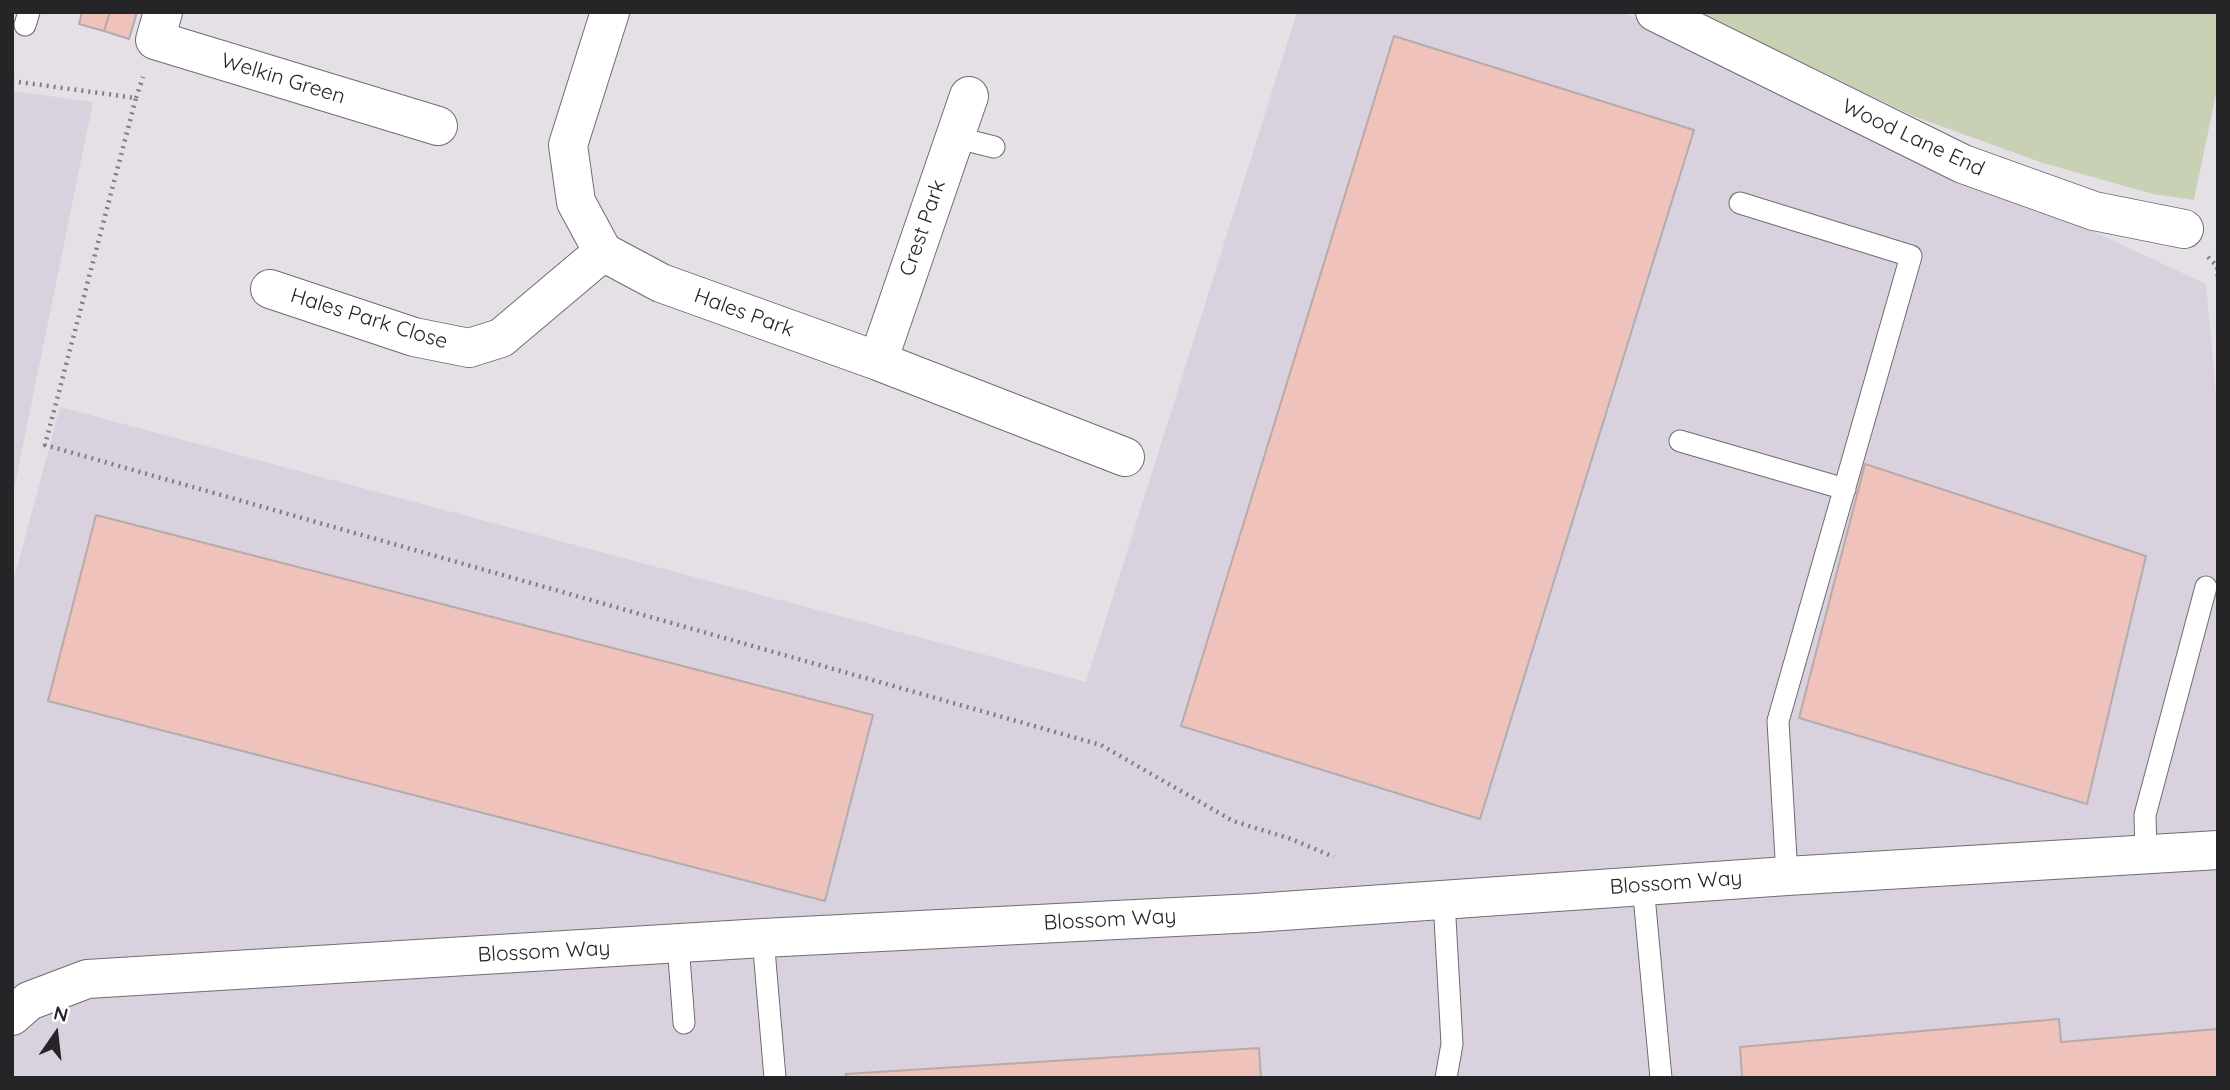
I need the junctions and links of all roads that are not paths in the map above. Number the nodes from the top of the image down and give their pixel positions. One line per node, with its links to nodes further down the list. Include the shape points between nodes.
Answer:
1 (163, 12): 5 (street, Welkin Green, via 155,40)
2 (610, 12): 10 (street, via 568,145 576,202)
3 (1655, 12): 9 (street, Wood Lane End, via 1963,164 2094,211)
4 (969, 96): 6 (street, Crest Park)
5 (438, 126)
6 (954, 137): 7 (lane); 12 (street, Crest Park)
7 (994, 148)
8 (1741, 203): 15 (lane, via 1911,256)
9 (2184, 229)
10 (603, 252): 11 (street, Hales Park Close, via 500,338 469,348 414,337); 12 (street, Hales Park, via 661,283)
11 (270, 289)
12 (878, 361): 14 (street, Hales Park)
13 (1680, 441): 15 (lane)
14 (1125, 457)
15 (1845, 489): 19 (lane, via 1778,721)
16 (2206, 587): 18 (lane, via 2145,815)
17 (2218, 850): 18 (street, Blossom Way)
18 (2146, 856): 19 (street, Blossom Way)
19 (1787, 876): 20 (street, Blossom Way)
20 (1643, 886): 21 (street, Blossom Way); 28 (lane)
21 (1444, 900): 22 (street, Blossom Way); 27 (lane, via 1452,1044)
22 (763, 938): 23 (street, Blossom Way); 26 (lane)
23 (678, 944): 24 (street, Blossom Way, via 87,979 29,1001); 25 (lane)
24 (12, 1016)
25 (684, 1023)
26 (775, 1078)
27 (1446, 1078)
28 (1661, 1078)

